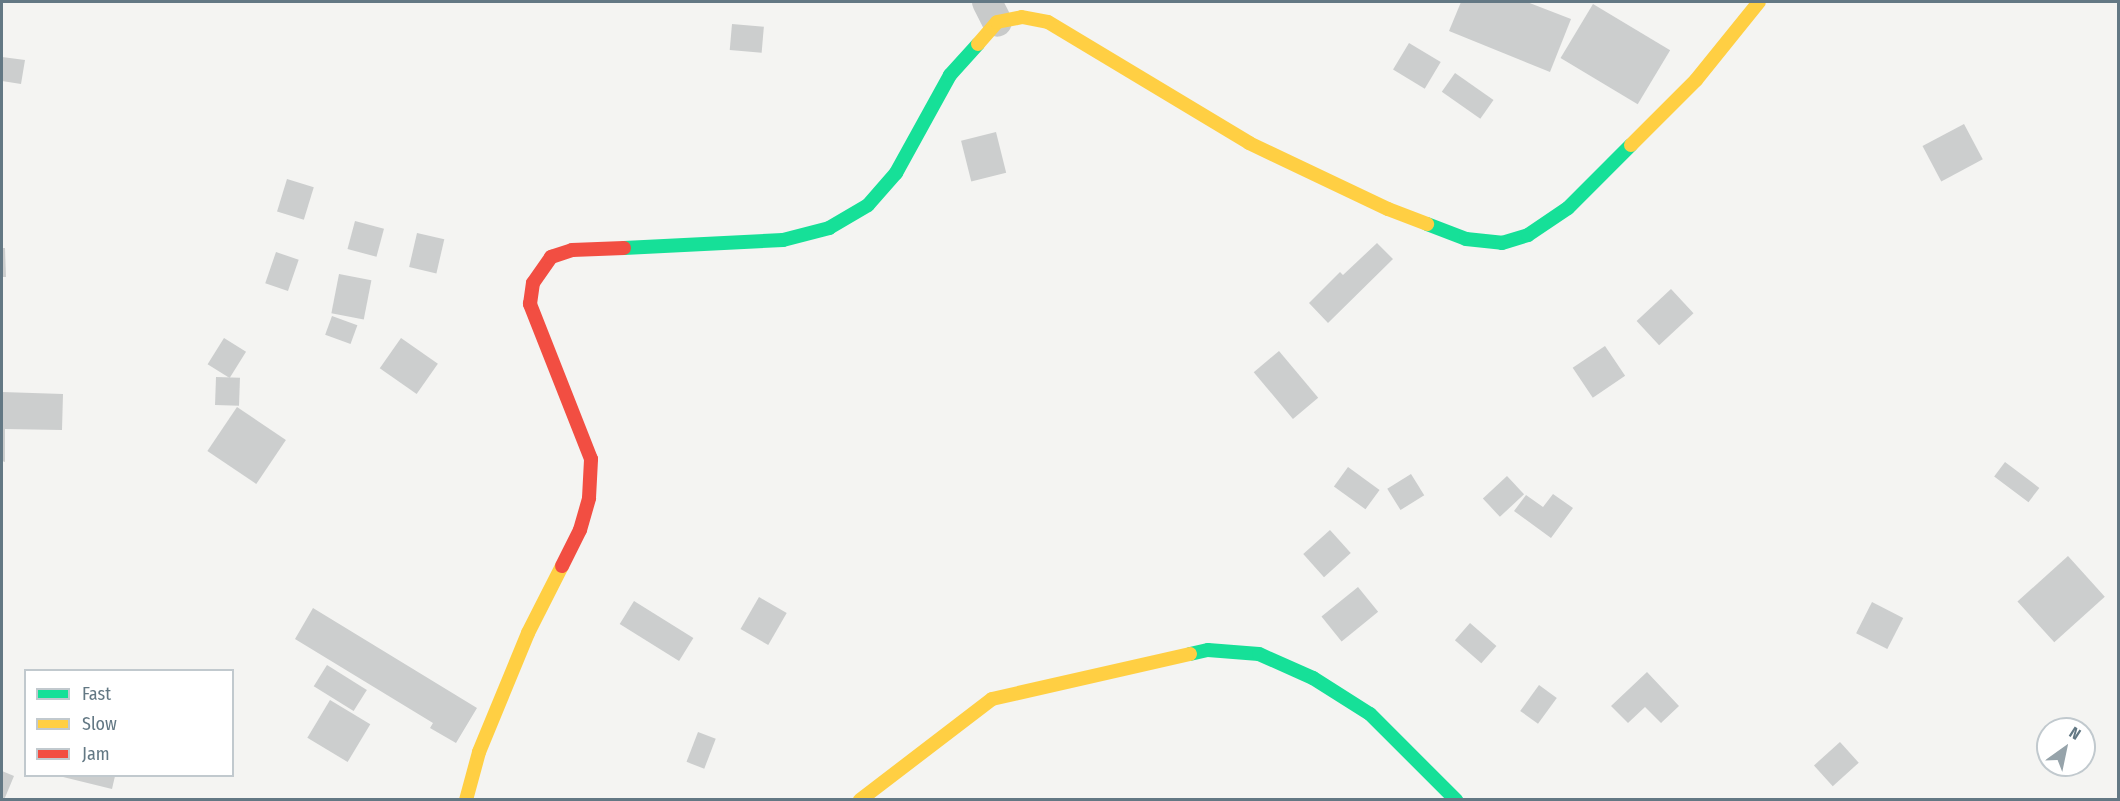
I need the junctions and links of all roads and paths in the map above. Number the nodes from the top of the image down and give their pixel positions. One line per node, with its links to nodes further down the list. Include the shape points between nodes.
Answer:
1 (1759, 2): 2 (street, via 1695,80 1568,208 1528,235 1502,243 1466,239 1388,209 1249,143 1048,22)
2 (992, 12): 3 (street, via 950,75 896,173 868,205 829,228 783,240 572,250 551,257 540,270 533,283 530,304 591,459 589,498 580,530 528,633 484,742)
3 (466, 800)
4 (860, 800): 5 (street, via 992,699 1208,650 1259,654 1313,678 1370,714)
5 (1456, 800)

